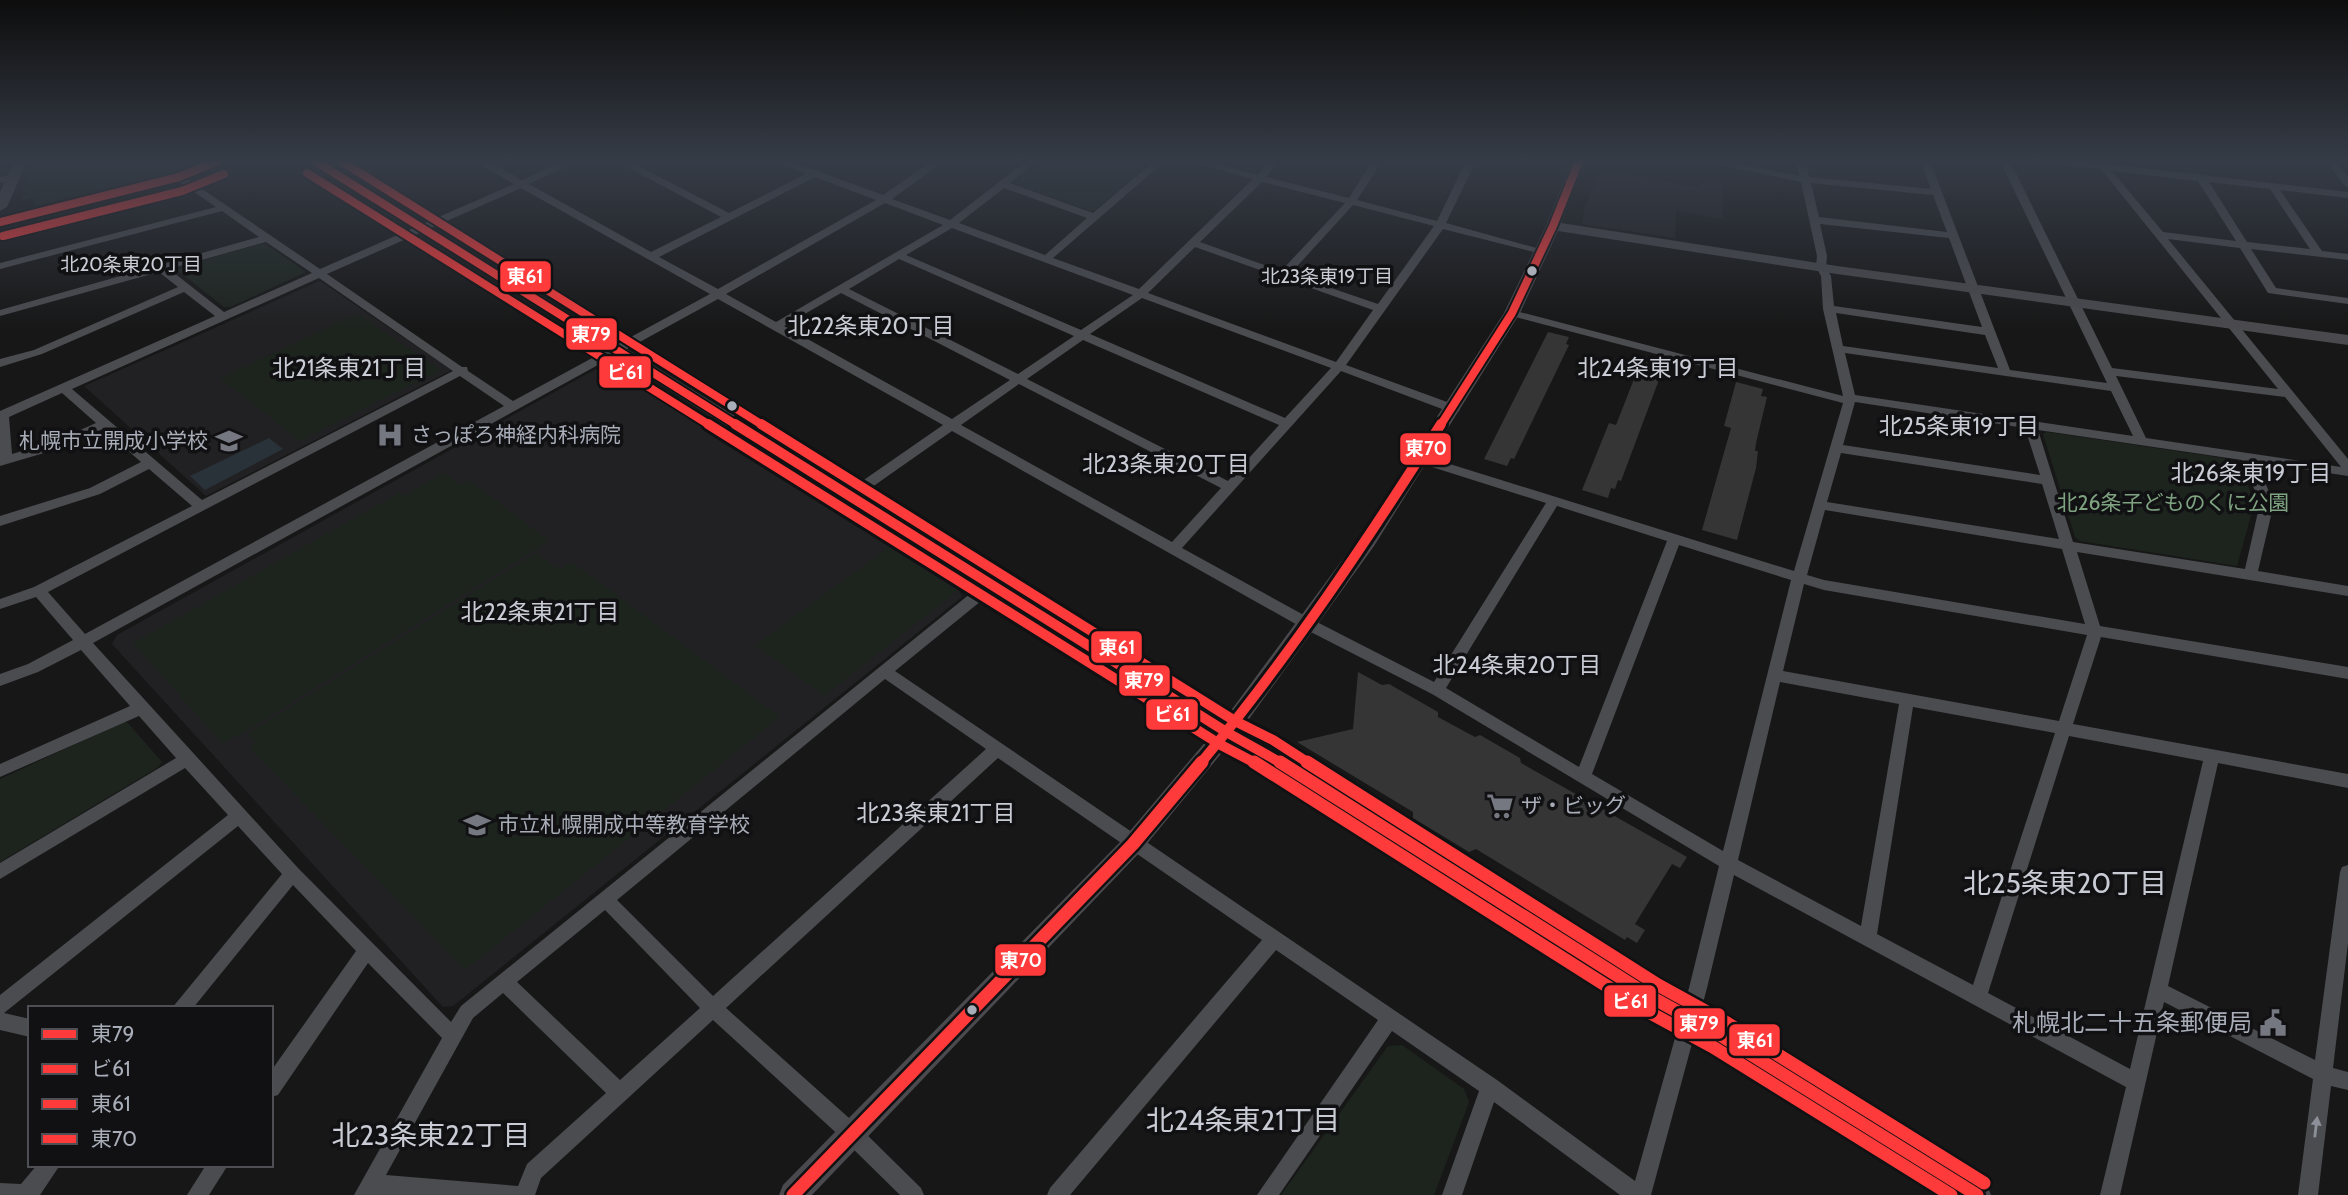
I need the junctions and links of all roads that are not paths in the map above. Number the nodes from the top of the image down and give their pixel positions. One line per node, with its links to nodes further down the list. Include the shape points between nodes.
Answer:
1 (21, 217): 24 (street)
2 (191, 217): 40 (street)
3 (237, 217): 31 (street)
4 (406, 217): 28 (street)
5 (449, 217): 28 (street)
6 (578, 217): 37 (street)
7 (729, 217): 37 (street)
8 (854, 217): 49 (street)
9 (934, 217): 25 (street)
10 (961, 217): 25 (street)
11 (1093, 217): 39 (street)
12 (1220, 217): 32 (street)
13 (1337, 217): 44 (street)
14 (1412, 217): 26 (street)
15 (1444, 217): 26 (street)
16 (1557, 217): 27 (street)
17 (1813, 217): 23 (street)
18 (1947, 217): 30 (street)
19 (2032, 217): 51 (street)
20 (2143, 217): 29 (street)
21 (2227, 217): 33 (street)
22 (2293, 217): 35 (street)
23 (1814, 220): 30 (street); 41 (street)
24 (0, 222)
25 (953, 223): 36 (street); 39 (street)
26 (1440, 224): 34 (street); 52 (street)
27 (1553, 226): 34 (street); 41 (street)
28 (423, 228): 43 (street); 62 (street)
29 (2158, 235): 33 (street); 57 (street)
30 (1955, 236): 47 (street)
31 (268, 238): 42 (street); 43 (street)
32 (1193, 243): 44 (street); 48 (street)
33 (2244, 244): 35 (street); 50 (street, via 2272,291)
34 (1542, 251): 55 (street)
35 (2318, 253): 38 (street)
36 (898, 255): 46 (street); 60 (street)
37 (650, 257): 49 (street)
38 (2348, 257)
39 (1047, 258): 48 (street)
40 (0, 267)
41 (1821, 267): 47 (street); 53 (street)
42 (162, 268): 45 (street); 54 (street)
43 (321, 274): 56 (street); 66 (street)
44 (1283, 275): 52 (street)
45 (186, 287): 56 (street); 64 (street, via 38,352)
46 (841, 289): 58 (street); 69 (street)
47 (1975, 289): 51 (street); 59 (street)
48 (1141, 293): 60 (street); 65 (street)
49 (716, 295): 58 (street); 62 (street)
50 (2348, 301)
51 (2074, 303): 57 (street); 67 (street)
52 (1380, 309): 65 (street)
53 (1829, 309): 59 (street); 63 (street)
54 (0, 313)
55 (1512, 313): 73 (street); 75 (street)
56 (223, 317): 70 (street)
57 (2233, 325): 61 (street); 72 (street)
58 (775, 327): 80 (street)
59 (1991, 332): 68 (street)
60 (1082, 335): 69 (street); 78 (street)
61 (2348, 340)
62 (617, 349): 74 (street); 90 (street)
63 (1840, 349): 68 (street); 73 (street)
64 (0, 363)
65 (1339, 366): 75 (street); 78 (street)
66 (463, 370): 74 (street); 93 (street)
67 (2107, 371): 71 (street); 72 (street)
68 (2005, 372): 71 (street)
69 (1019, 379): 80 (street); 89 (street)
70 (64, 388): 76 (street); 77 (street)
71 (2115, 388): 81 (street)
72 (2289, 394): 87 (street)
73 (1850, 399): 79 (street); 82 (street)
74 (513, 407): 106 (street)
75 (1454, 409): 84 (street)
76 (1, 416): 85 (street)
77 (104, 424): 85 (street); 86 (street)
78 (1287, 424): 89 (street)
79 (2030, 424): 81 (street); 88 (street)
80 (952, 427): 90 (street); 97 (street)
81 (2141, 440): 83 (street)
82 (1835, 448): 88 (street); 92 (street)
83 (2247, 457): 87 (street); 98 (street, via 2267,503)
84 (1420, 459): 91 (street); 104 (street)
85 (3, 461)
86 (150, 463): 93 (street); 94 (street, via 95,491)
87 (2348, 470)
88 (2049, 481): 96 (street)
89 (1230, 487): 97 (street)
90 (850, 496): 100 (street)
91 (1553, 502): 95 (street); 111 (street)
92 (1820, 505): 96 (street); 99 (street)
93 (201, 506): 101 (street)
94 (0, 521)
95 (1674, 540): 99 (street); 120 (street)
96 (2070, 547): 98 (street); 105 (street)
97 (1173, 549): 104 (street)
98 (2250, 576): 102 (street)
99 (1799, 579): 105 (street); 109 (street)
100 (992, 584): 107 (street); 115 (street)
101 (39, 591): 103 (street); 106 (street)
102 (2348, 592)
103 (0, 604)
104 (1306, 624): 111 (street); 115 (street)
105 (2095, 632): 108 (street); 114 (street)
106 (83, 642): 110 (street); 113 (street)
107 (884, 671): 116 (street); 128 (street)
108 (2348, 673)
109 (1774, 675): 112 (street); 124 (street)
110 (0, 680)
111 (1437, 690): 120 (street)
112 (1907, 700): 114 (street); 129 (street)
113 (141, 708): 118 (street); 119 (street)
114 (2064, 728): 117 (street); 134 (street)
115 (1228, 733): 123 (street); 139 (street)
116 (998, 748): 123 (street); 137 (street)
117 (2212, 755): 121 (street); 133 (street)
118 (186, 760): 122 (street); 125 (street)
119 (0, 771)
120 (1584, 775): 124 (street)
121 (2348, 781)
122 (239, 817): 127 (street); 135 (street)
123 (1133, 844): 130 (street); 149 (street)
124 (1728, 863): 129 (street); 139 (street)
125 (0, 872)
126 (2348, 872): 143 (street)
127 (292, 874): 131 (street); 136 (street)
128 (605, 900): 132 (street); 137 (street)
129 (1868, 937): 134 (street)
130 (1275, 938): 138 (street); 160 (street)
131 (366, 951): 142 (street); 146 (street)
132 (505, 982): 142 (street, via 467,1012); 148 (street)
133 (2156, 989): 143 (street); 145 (street)
134 (1978, 996): 145 (street)
135 (0, 1006)
136 (183, 1006)
137 (713, 1008): 148 (street); 149 (street)
138 (1390, 1018): 147 (street); 161 (street)
139 (1687, 1019): 163 (street); 164 (street)
140 (0, 1021): 141 (street)
141 (28, 1028)
142 (452, 1035): 152 (street)
143 (2323, 1074): 144 (street); 166 (street, one-way to 143)
144 (2348, 1081)
145 (2135, 1082): 165 (street)
146 (273, 1085)
147 (1490, 1087): 162 (street); 163 (street)
148 (619, 1092): 157 (street, via 534,1171)
149 (851, 1133): 158 (street); 159 (street)
150 (48, 1167): 154 (street)
151 (217, 1167): 155 (street)
152 (367, 1190): 156 (street)
153 (0, 1193): 154 (street)
154 (27, 1195)
155 (197, 1195)
156 (516, 1195)
157 (525, 1195)
158 (793, 1195)
159 (914, 1195)
160 (1057, 1195)
161 (1267, 1195)
162 (1452, 1195)
163 (1639, 1195)
164 (1977, 1195)
165 (2110, 1195)
166 (2308, 1195)

